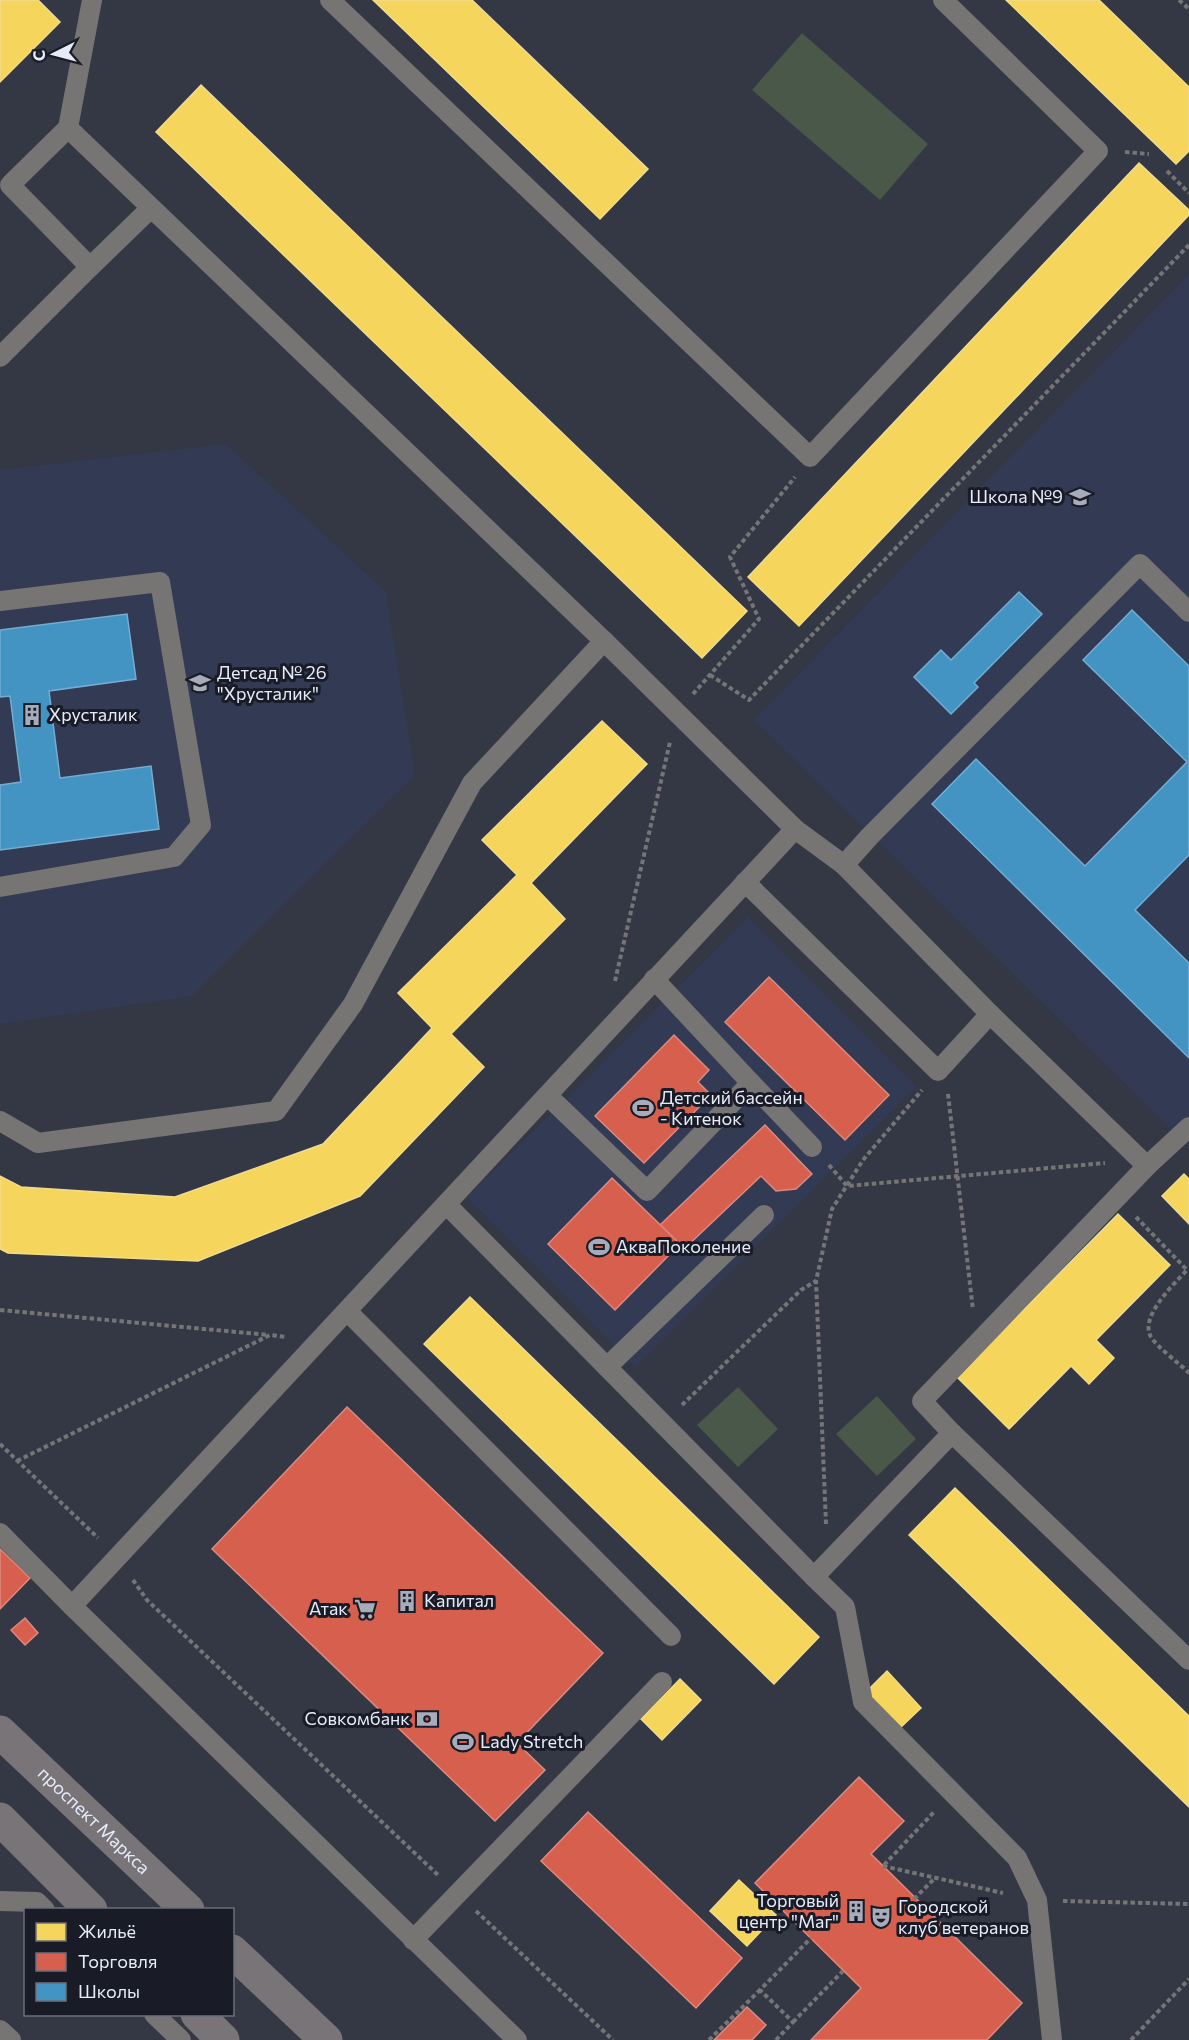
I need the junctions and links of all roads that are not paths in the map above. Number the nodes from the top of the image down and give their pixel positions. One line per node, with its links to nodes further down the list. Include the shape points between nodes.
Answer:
1 (92, 0): 4 (lane)
2 (330, 0): 3 (lane, via 810,458 1098,151)
3 (943, 0)
4 (68, 128): 5 (lane); 6 (lane)
5 (5, 180): 7 (lane)
6 (151, 208): 7 (lane); 11 (lane)
7 (90, 267): 8 (lane)
8 (0, 357)
9 (0, 601): 15 (lane, via 160,582 201,825 174,857)
10 (1189, 612): 13 (lane, via 1140,564)
11 (604, 641): 12 (lane); 20 (lane, via 472,783 353,1004 276,1111 38,1143)
12 (795, 829): 13 (lane); 14 (lane)
13 (844, 865): 17 (lane)
14 (745, 882): 16 (lane); 17 (lane, via 941,1068)
15 (0, 887)
16 (654, 979): 18 (lane); 19 (lane)
17 (990, 1014): 23 (lane)
18 (751, 1083): 19 (lane, via 647,1191); 22 (lane)
19 (548, 1096): 24 (lane)
20 (0, 1121)
21 (1189, 1127): 23 (lane)
22 (812, 1147)
23 (1144, 1163): 28 (lane, via 1117,1198 922,1401)
24 (447, 1205): 26 (lane); 27 (lane)
25 (764, 1215): 27 (lane)
26 (347, 1311): 31 (lane); 32 (lane)
27 (607, 1367): 30 (lane)
28 (952, 1433): 30 (lane); 33 (lane)
29 (0, 1533): 31 (lane)
30 (814, 1577): 51 (lane, via 845,1607 863,1702 1017,1858 1037,1900)
31 (72, 1606): 41 (lane)
32 (671, 1636)
33 (1189, 1660)
34 (662, 1682): 41 (lane)
35 (0, 1732): 40 (main road, проспект Маркса)
36 (0, 1819): 39 (main road)
37 (0, 1901): 38 (lane, via 37,1902)
38 (43, 1908)
39 (89, 1908)
40 (186, 1908)
41 (413, 1940): 50 (lane)
42 (234, 1953): 49 (main road)
43 (156, 2016): 47 (lane)
44 (199, 2016): 48 (main road)
45 (0, 2030): 46 (lane)
46 (11, 2040)
47 (181, 2040)
48 (223, 2040)
49 (326, 2040)
50 (517, 2040)
51 (1052, 2040)

